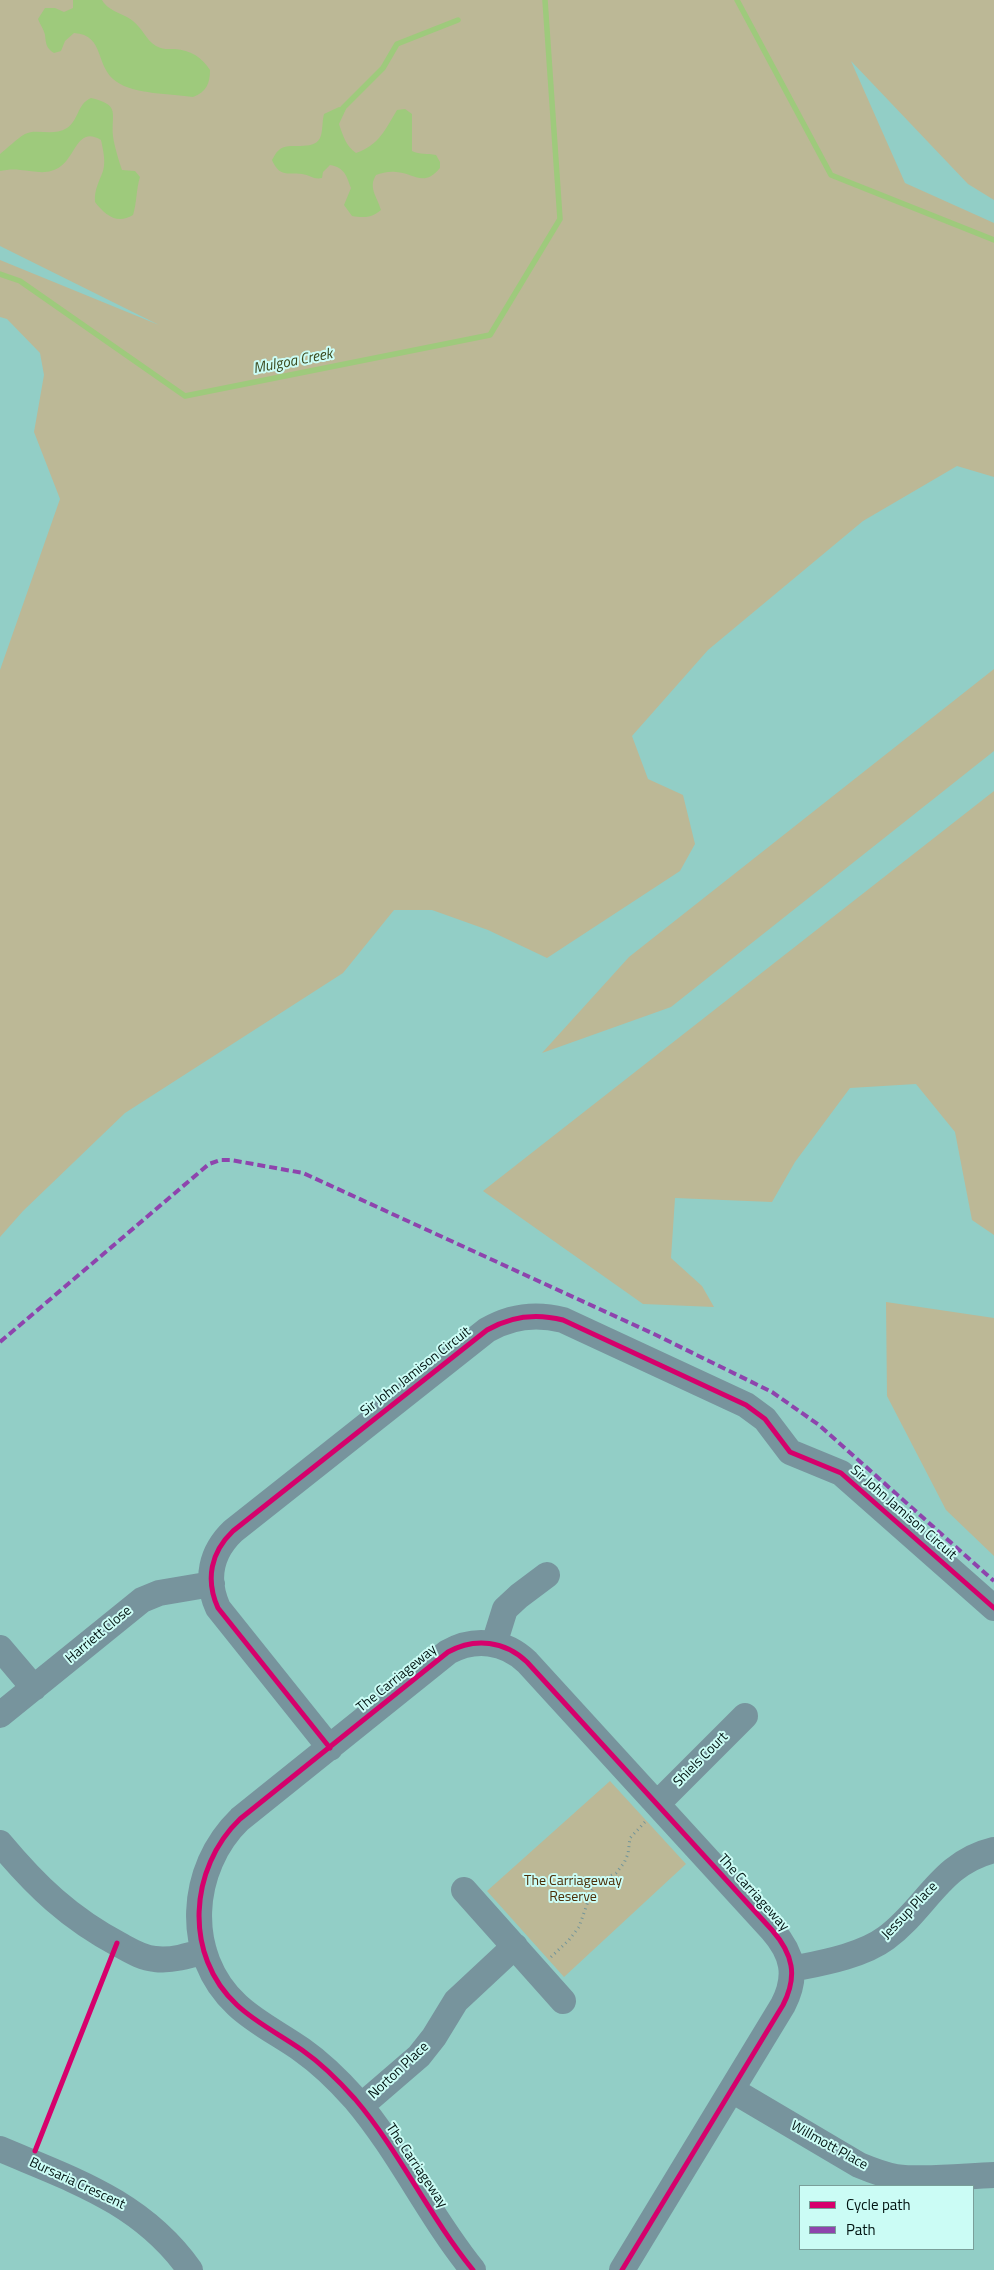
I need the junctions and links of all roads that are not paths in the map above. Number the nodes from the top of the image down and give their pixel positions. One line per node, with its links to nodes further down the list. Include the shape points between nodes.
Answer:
1 (547, 1575): 4 (street, via 505,1609)
2 (212, 1584): 3 (street, Sir John Jamison Circuit, via 211,1570 216,1554 221,1543 233,1531 487,1330 506,1321 536,1315 563,1320 746,1405 765,1419 790,1452 831,1468 850,1480); 6 (street, Harriett Close, via 159,1593 142,1600); 9 (street, Sir John Jamison Circuit, via 221,1612)
3 (994, 1608)
4 (494, 1644): 9 (street, The Carriageway, via 468,1644 448,1652); 10 (street, The Carriageway, via 512,1650 527,1662)
5 (0, 1648): 6 (street)
6 (34, 1688): 7 (street, Harriett Close)
7 (0, 1715)
8 (745, 1716): 10 (street, Shiels Court)
9 (330, 1748): 15 (street, The Carriageway, via 240,1819 216,1848 204,1874 199,1903 199,1928)
10 (658, 1806): 16 (street, The Carriageway, via 779,1938 789,1955)
11 (0, 1843): 15 (street, via 52,1900 78,1920 139,1955 174,1959)
12 (994, 1850): 16 (street, Jessup Place, via 967,1859 948,1872 899,1928 880,1943 828,1961)
13 (464, 1890): 14 (street)
14 (514, 1946): 17 (street); 19 (street, Norton Place, via 456,2001 418,2056)
15 (204, 1951): 19 (street, The Carriageway, via 216,1978 237,2005 313,2058)
16 (792, 1969): 18 (street, The Carriageway, via 790,1988 783,2005)
17 (563, 2001)
18 (732, 2090): 21 (street, Willmott Place, via 859,2165 880,2173 914,2178); 24 (street, The Carriageway)
19 (360, 2106): 23 (street, The Carriageway)
20 (0, 2149): 22 (street, Bursaria Crescent, via 129,2209 164,2239)
21 (994, 2175)
22 (190, 2270)
23 (473, 2270)
24 (622, 2270)

